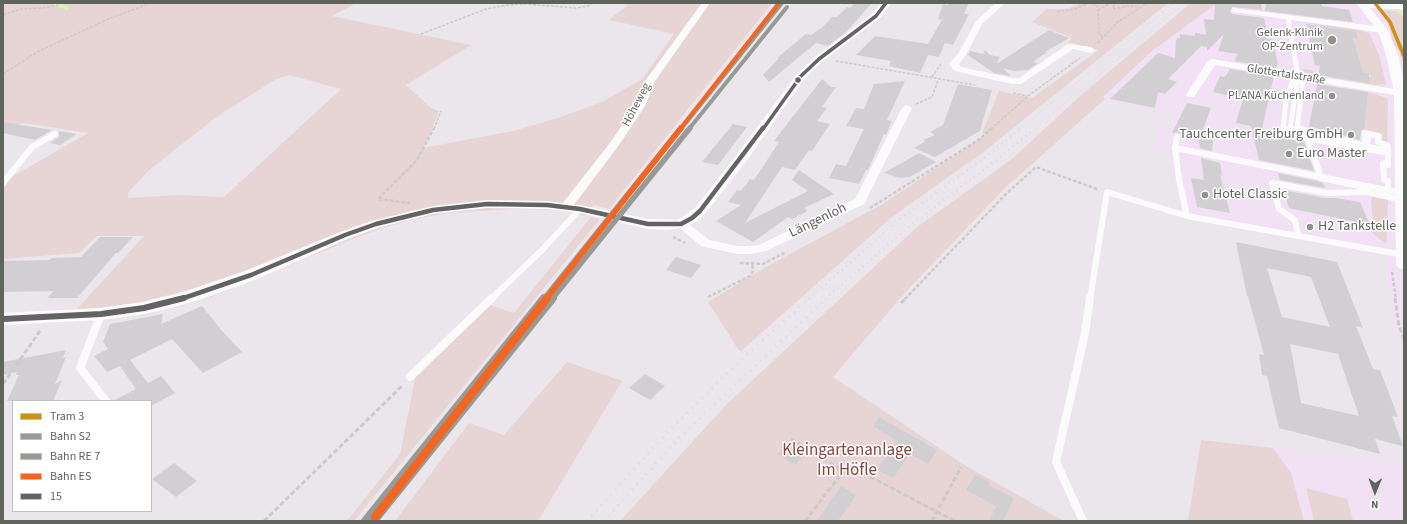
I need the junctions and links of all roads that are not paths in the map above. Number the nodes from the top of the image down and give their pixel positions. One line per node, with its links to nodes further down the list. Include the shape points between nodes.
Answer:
1 (706, 3): 24 (street, Höheweg, via 650,81 640,106 614,145)
2 (886, 3): 26 (street, via 876,16 819,58 801,76 700,211)
3 (1001, 3): 9 (street, via 979,23 962,55 954,64 958,69 1021,81 1071,46)
4 (1362, 4): 5 (lane); 8 (street)
5 (1403, 7)
6 (1235, 10): 7 (street)
7 (1288, 17): 8 (street); 10 (lane)
8 (1383, 30): 11 (street, via 1393,58)
9 (1091, 50)
10 (1298, 77): 11 (street, Glottertalstraße); 12 (street, Glottertalstraße, via 1212,62); 17 (lane, via 1290,129 1365,147); 17 (lane, via 1303,79 1297,129 1365,146 1367,141 1364,140 1368,140 1368,136 1365,136 1365,133 1378,136 1378,142 1387,145)
11 (1400, 93): 18 (street)
12 (1191, 95)
13 (906, 108): 26 (street, Längenloh, via 860,201 762,248 751,250 737,250 705,243)
14 (55, 134): 21 (lane, via 32,147)
15 (1177, 137): 16 (lane)
16 (1175, 148): 20 (lane); 25 (lane)
17 (1388, 148): 18 (lane)
18 (1401, 157): 19 (lane); 23 (street)
19 (1388, 159): 20 (lane, via 1388,153 1311,140 1309,141); 22 (lane, via 1388,165 1383,163 1384,180 1388,181)
20 (1321, 177): 22 (lane)
21 (3, 183)
22 (1388, 191): 23 (lane)
23 (1402, 197): 27 (lane, via 1368,192 1326,193 1272,183 1279,209 1296,220); 28 (street)
24 (579, 209): 26 (street, via 648,224); 30 (street, via 547,204 487,204 404,216 346,235 202,293 144,308); 32 (lane, via 542,250)
25 (1187, 216): 27 (lane); 34 (lane, via 1107,192 1085,333 1056,462)
26 (681, 224)
27 (1298, 236): 28 (lane)
28 (1404, 255): 29 (street)
29 (1404, 264)
30 (101, 314): 31 (street); 33 (lane, via 80,368)
31 (3, 319)
32 (410, 377)
33 (105, 400)
34 (1083, 521)

